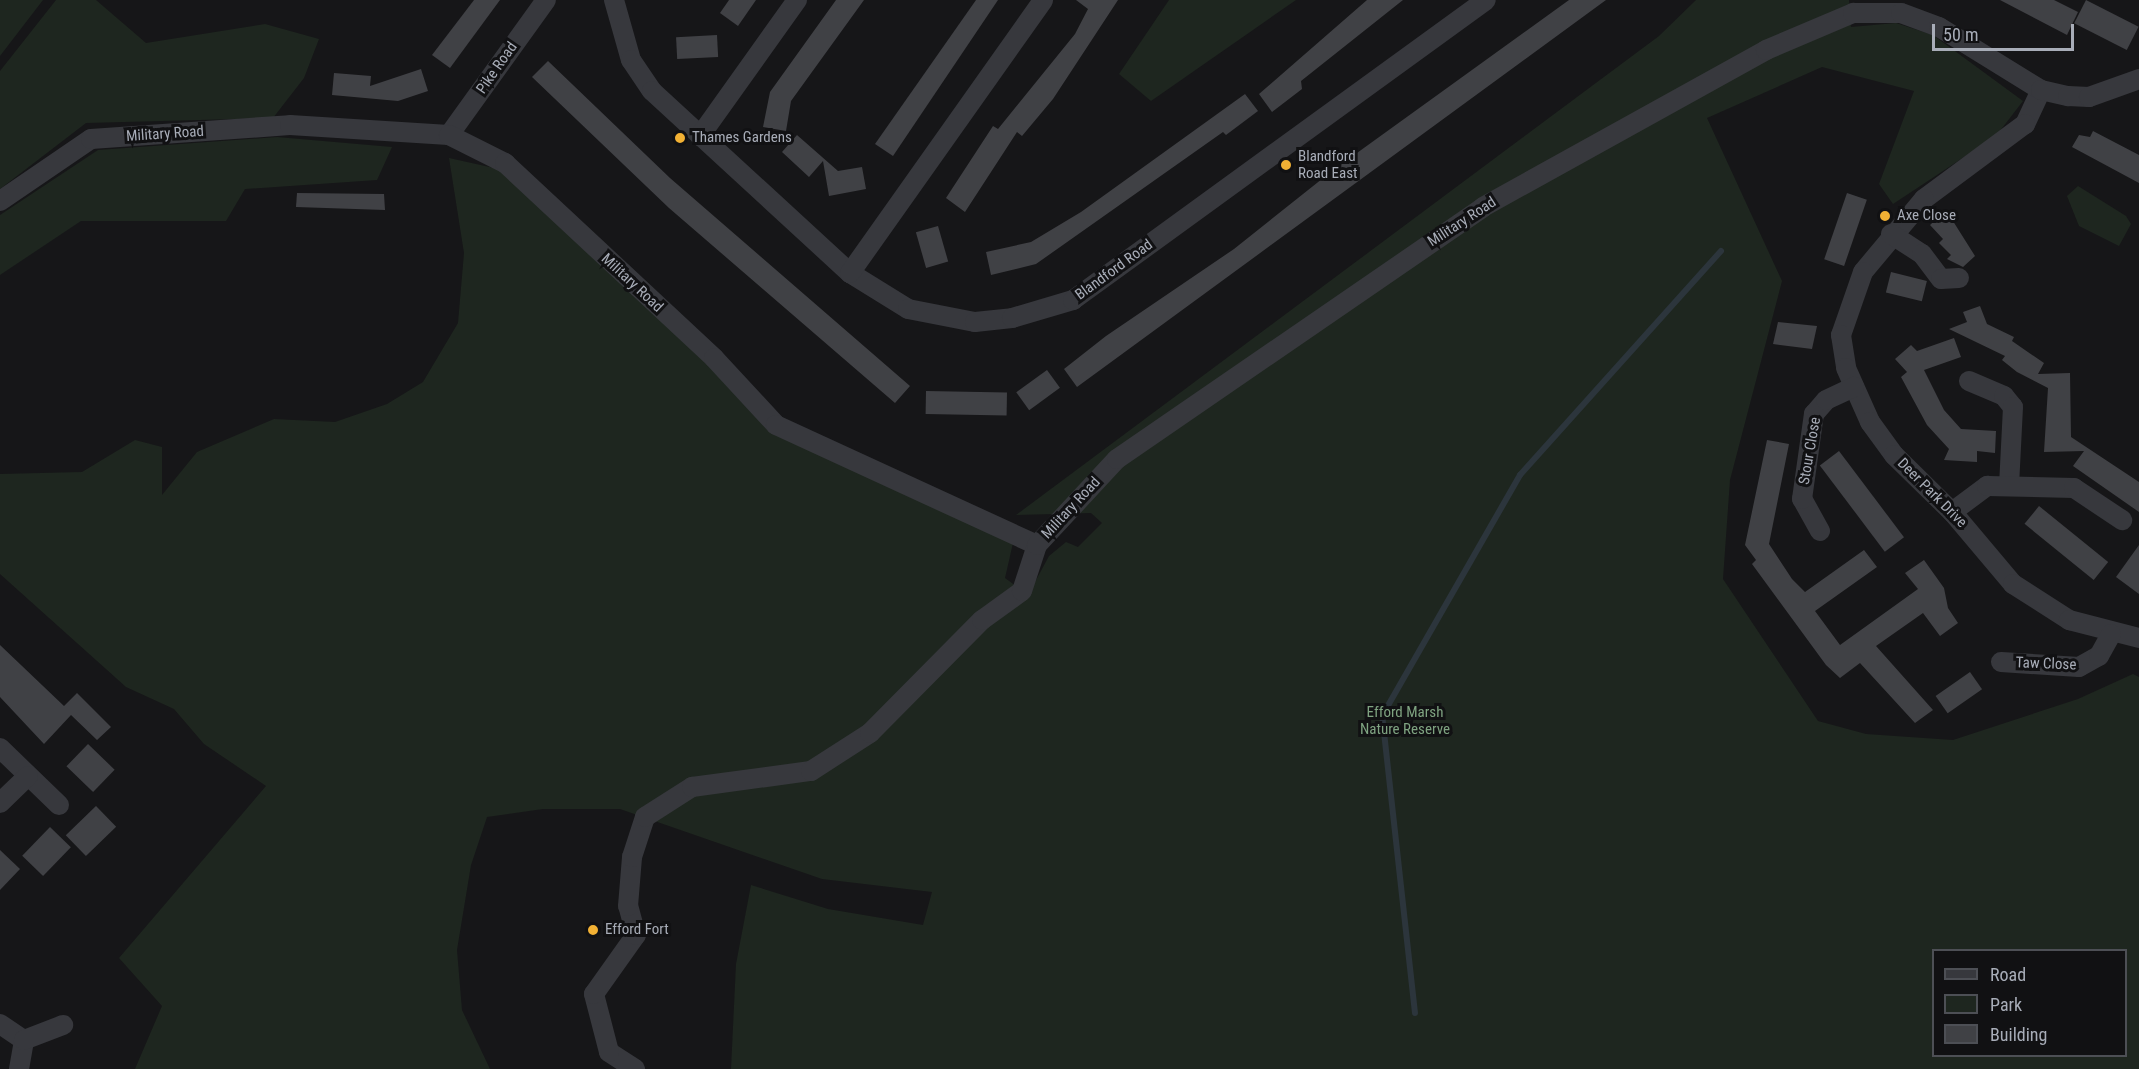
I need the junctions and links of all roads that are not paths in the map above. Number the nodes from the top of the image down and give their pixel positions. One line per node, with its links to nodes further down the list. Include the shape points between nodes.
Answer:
1 (546, 0): 8 (street, Pike Road)
2 (798, 0): 9 (street)
3 (1043, 0): 12 (street)
4 (1486, 0): 12 (street, Blandford Road, via 1073,300 1012,318 943,320 879,296)
5 (615, 9): 9 (street, Blandford Road, via 631,60 652,92)
6 (2139, 79): 7 (street, via 2089,97)
7 (2041, 90): 11 (street, Deer Park Drive, via 2017,131 1924,198); 20 (street, Military Road, via 1967,42 1901,13 1853,13 1766,50 1483,207 1376,279 1118,459)
8 (449, 135): 10 (street, Military Road, via 290,125 91,139); 20 (street, Military Road, via 506,163 714,358 776,425)
9 (700, 136): 12 (street, Blandford Road)
10 (0, 201)
11 (1891, 234): 13 (street, via 1922,254 1941,279); 15 (street, Deer Park Drive, via 1863,272 1841,334)
12 (850, 273)
13 (1959, 278)
14 (1969, 381): 16 (street, via 2004,396 2013,407)
15 (1854, 387): 17 (street, Deer Park Drive, via 1869,422 1894,455); 19 (street, Stour Close, via 1826,400 1814,414 1802,500)
16 (2009, 486): 17 (street, via 1983,488); 18 (street, via 2074,488)
17 (1952, 512): 21 (street, Deer Park Drive, via 2013,584 2069,620)
18 (2122, 520)
19 (1820, 531)
20 (1037, 545): 32 (street, via 1022,591 982,620 870,733 811,771 692,787 645,818 630,876 628,906 636,935 594,994 609,1052)
21 (2111, 634): 22 (street, Deer Park Drive); 23 (street, Taw Close, via 2098,656 2079,667)
22 (2139, 638)
23 (2001, 662)
24 (0, 748): 25 (street)
25 (28, 776): 26 (street); 27 (street)
26 (0, 803)
27 (59, 805)
28 (0, 1024): 30 (street)
29 (63, 1025): 30 (street)
30 (24, 1040): 31 (street)
31 (19, 1069)
32 (635, 1069)

